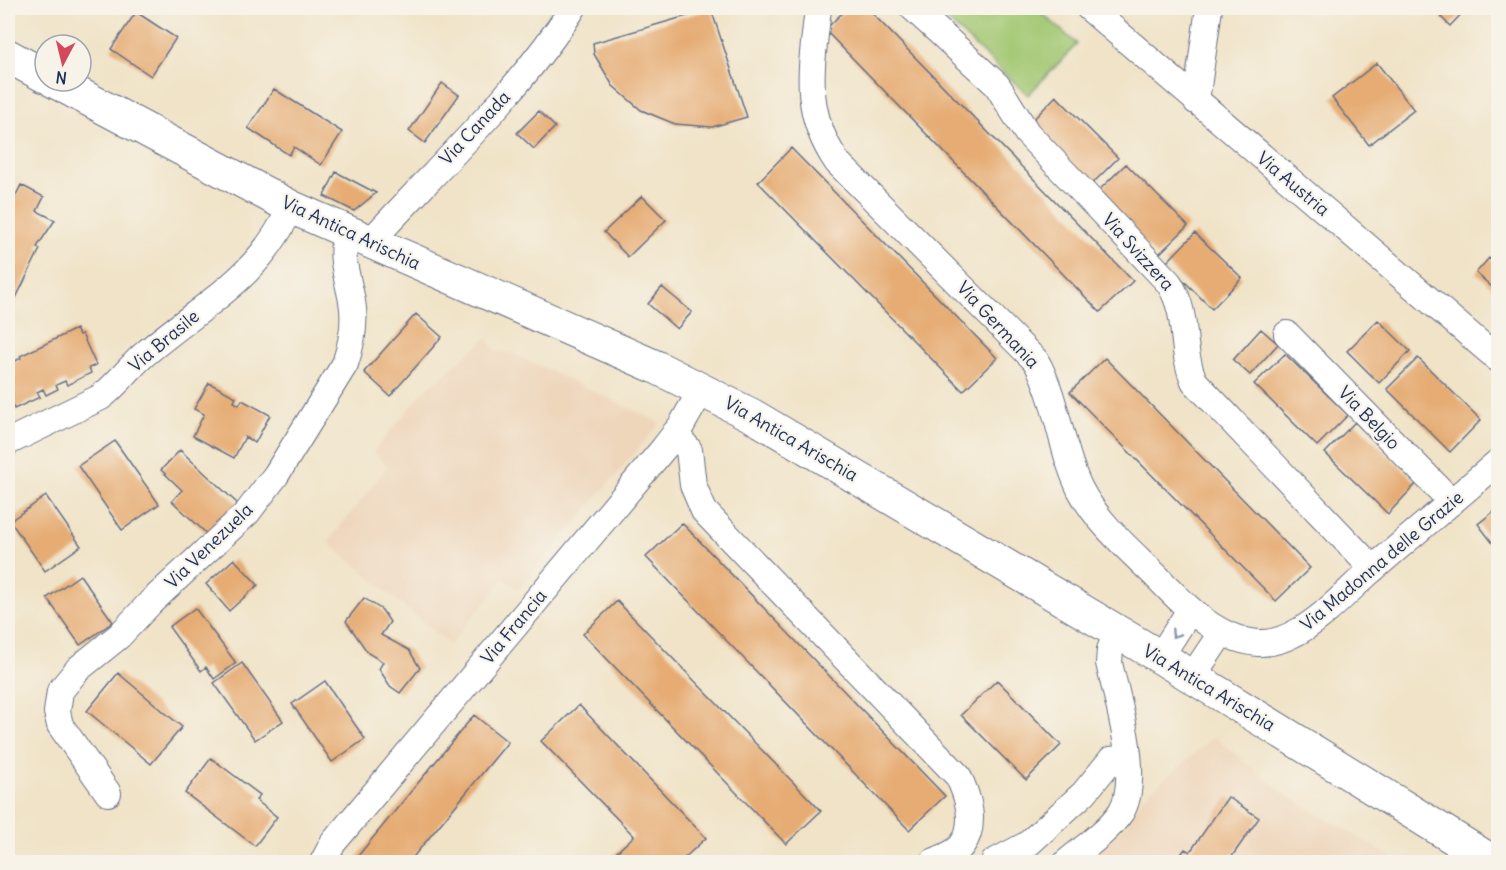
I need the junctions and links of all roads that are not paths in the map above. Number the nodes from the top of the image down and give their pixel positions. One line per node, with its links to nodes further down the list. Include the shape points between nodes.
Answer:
1 (573, 8): 11 (street, Via Canada, via 515,84)
2 (818, 8): 20 (street, Via Germania, via 810,87 811,106 825,144 837,162 1036,361 1051,393 1073,471 1088,502)
3 (913, 8): 19 (street, Via Svizzera, via 997,85 1027,133 1169,283 1179,299 1184,351 1194,381)
4 (1089, 8): 9 (street, Via Austria)
5 (1209, 8): 9 (street)
6 (8, 56): 7 (main road)
7 (33, 70)
8 (77, 93): 10 (main road, Via Antica Arischia)
9 (1196, 101): 13 (street, Via Austria)
10 (291, 207): 11 (main road, Via Antica Arischia); 16 (street, Via Brasile, via 273,241 246,274 145,353 114,387)
11 (358, 237): 14 (main road, Via Antica Arischia); 26 (street, Via Venezuela, via 342,248 354,324 352,344 345,364 276,475 247,513 119,636 78,669 60,691 60,725)
12 (1287, 334): 18 (street, Via Belgio)
13 (1498, 359)
14 (702, 389): 15 (street, Via Francia); 21 (main road, Via Antica Arischia)
15 (675, 433): 27 (street, Via Francia, via 333,843); 28 (street, via 689,450 693,485 704,512 958,776 970,813 968,830 954,852)
16 (8, 442)
17 (1498, 462): 18 (street, Via Madonna delle Grazie)
18 (1452, 502): 19 (street, Via Madonna delle Grazie)
19 (1372, 568): 22 (street, Via Madonna delle Grazie, via 1332,606 1284,638 1260,643)
20 (1190, 610): 22 (street, Via Germania); 23 (street, one-way to 23)
21 (1117, 632): 23 (main road, Via Antica Arischia); 25 (street, via 1109,663)
22 (1222, 632): 24 (street)
23 (1160, 657): 24 (main road, Via Antica Arischia)
24 (1192, 677): 31 (main road, Via Antica Arischia)
25 (1128, 758): 29 (street, via 1111,760 1084,793 1028,844); 30 (street, via 1129,780 1122,810)
26 (108, 793)
27 (323, 862)
28 (933, 862)
29 (994, 862)
30 (1067, 862)
31 (1493, 862)

